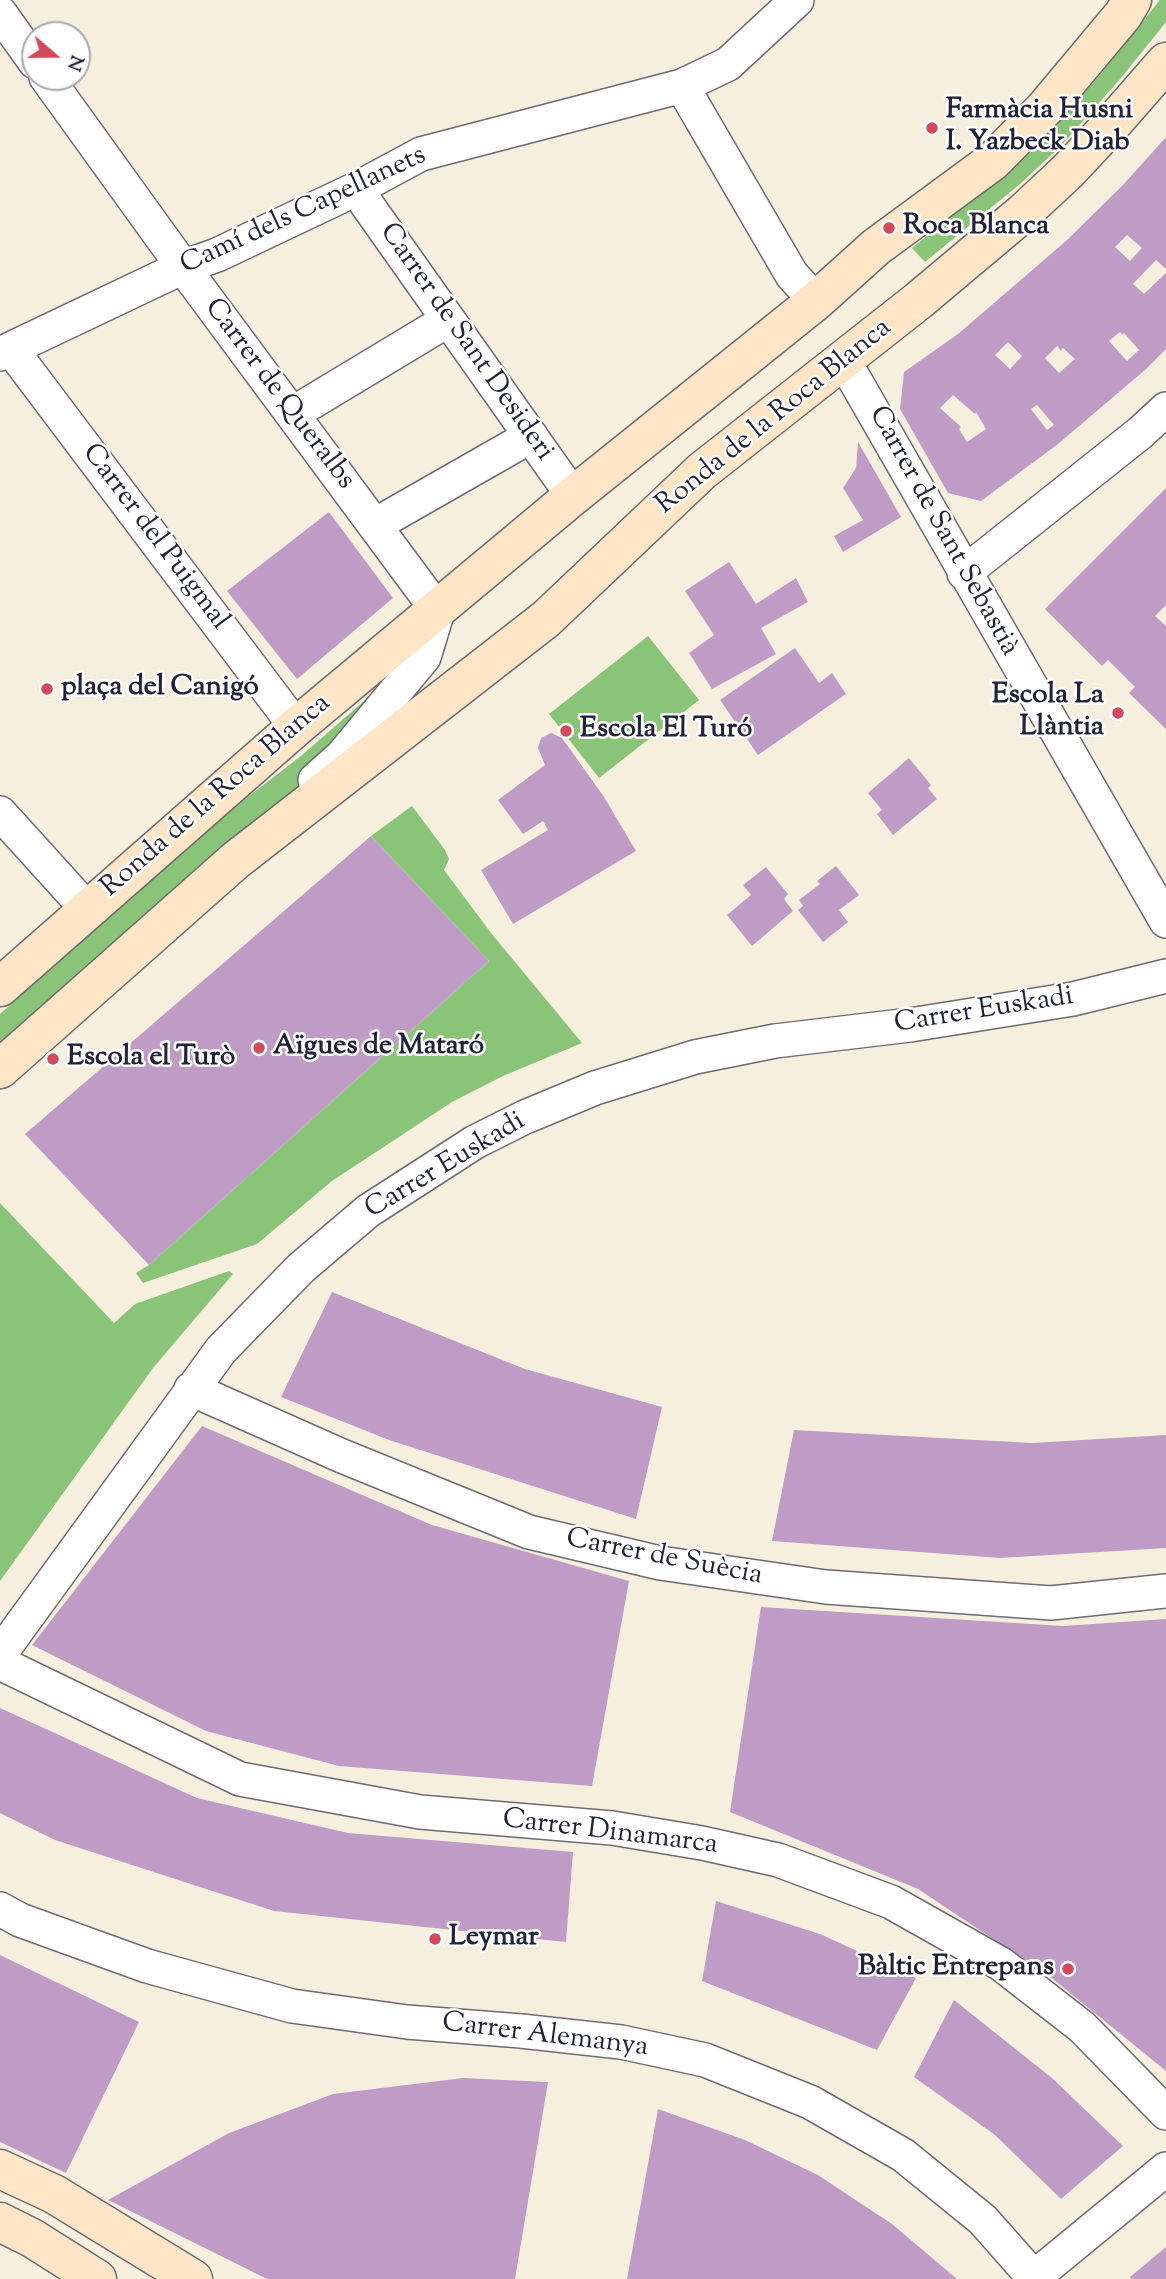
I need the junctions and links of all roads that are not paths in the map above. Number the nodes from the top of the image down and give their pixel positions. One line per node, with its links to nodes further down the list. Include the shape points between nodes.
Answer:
1 (797, 0): 6 (street, Camí dels Capellanets, via 729,64)
2 (1132, 0): 10 (street, Ronda de la Roca Blanca, via 1046,107 993,161 876,247)
3 (0, 13): 4 (street)
4 (21, 42)
5 (1166, 62): 13 (street, Ronda de la Roca Blanca, via 1050,187)
6 (682, 86): 8 (street, Camí dels Capellanets, via 421,154); 10 (street, via 792,275)
7 (56, 91): 9 (street, Carrer de Queralbs)
8 (356, 189): 9 (street, Camí dels Capellanets); 11 (street, Carrer de Sant Desideri)
9 (183, 267): 12 (street, Camí dels Capellanets); 15 (street, Carrer de Queralbs)
10 (816, 301): 17 (street, Ronda de la Roca Blanca)
11 (448, 320): 15 (street); 16 (street, Carrer de Sant Desideri)
12 (6, 351): 21 (street, Carrer del Puigmal)
13 (844, 361): 19 (street, Carrer de Sant Sebastià); 23 (street, Ronda de la Roca Blanca, via 702,471 546,619)
14 (1166, 409): 19 (street)
15 (292, 414): 18 (street, Carrer de Queralbs)
16 (531, 436): 17 (street, Carrer de Sant Desideri); 18 (street)
17 (573, 496): 20 (street, Ronda de la Roca Blanca)
18 (375, 525): 20 (street, Carrer de Queralbs)
19 (964, 573): 25 (street, Carrer de Sant Sebastià)
20 (438, 611): 21 (street, Ronda de la Roca Blanca); 23 (street, Ronda de la Roca Blanca, via 425,657 405,682 342,756)
21 (296, 727): 24 (street, Ronda de la Roca Blanca)
22 (0, 813): 24 (street)
23 (236, 860): 28 (street, Ronda de la Roca Blanca)
24 (87, 909): 27 (street, Ronda de la Roca Blanca)
25 (1166, 921)
26 (1166, 976): 29 (street, Carrer Euskadi, via 1073,999 775,1041 695,1057 595,1088 525,1117 475,1142 368,1210 301,1268 221,1350)
27 (0, 987)
28 (0, 1069)
29 (191, 1389): 30 (street, Carrer de Suècia, via 528,1532 660,1563 826,1587 1051,1603); 31 (street, Carrer Euskadi)
30 (1166, 1591)
31 (0, 1654)
32 (0, 1663): 34 (street, Carrer Dinamarca, via 240,1779 420,1812 612,1828 702,1843 778,1860 891,1902 1001,1964 1082,2028)
33 (0, 1909): 38 (street, Carrer Alemanya, via 147,1966 292,2006 621,2042 705,2060 810,2102 903,2155 983,2220)
34 (1166, 2113)
35 (0, 2169): 40 (street, via 54,2194)
36 (1166, 2169): 38 (street)
37 (0, 2222): 39 (street)
38 (1034, 2278)
39 (97, 2279)
40 (193, 2279)

